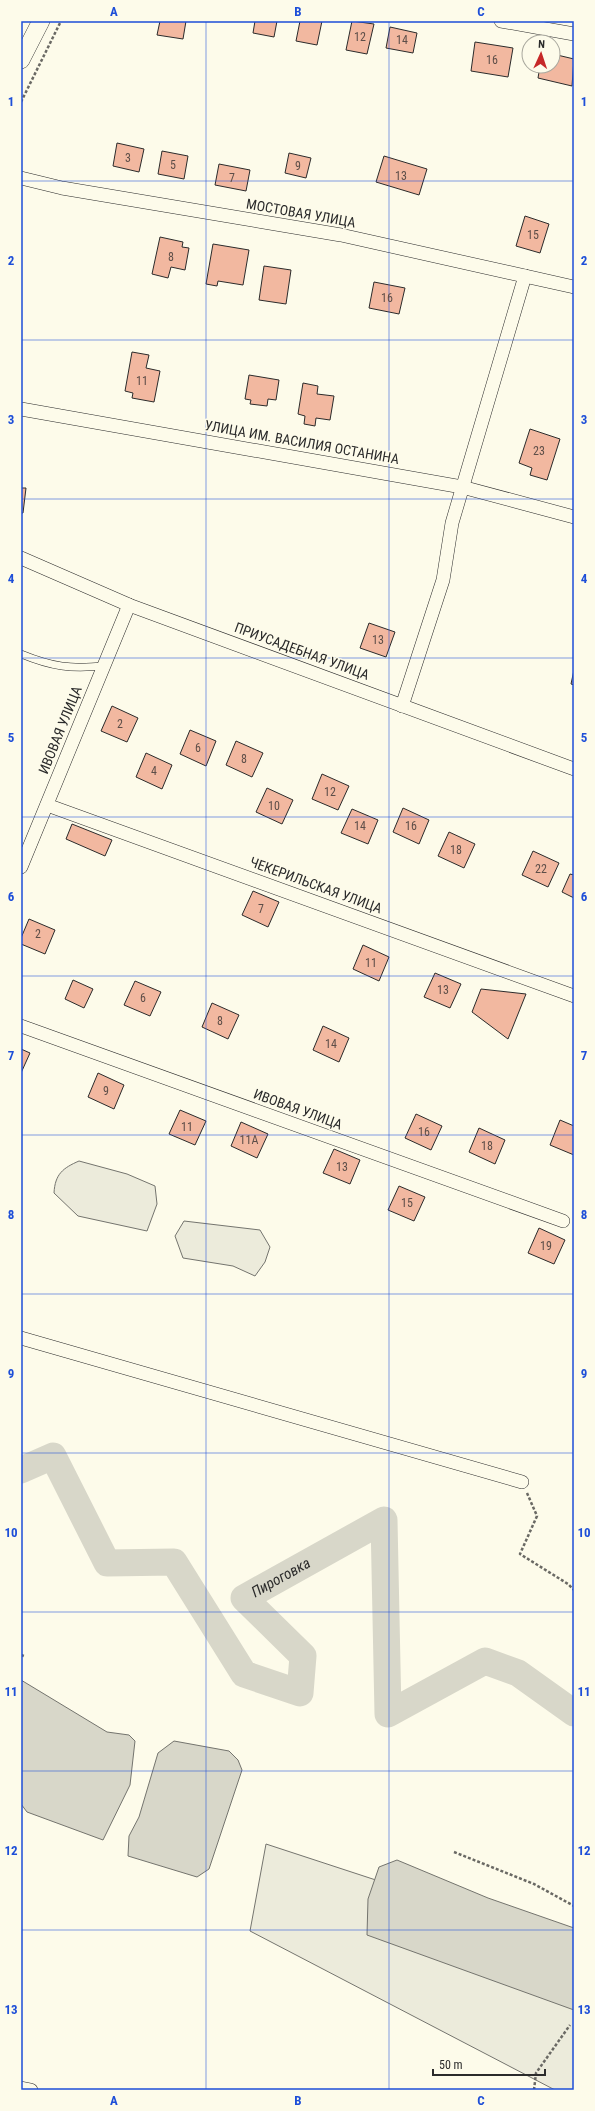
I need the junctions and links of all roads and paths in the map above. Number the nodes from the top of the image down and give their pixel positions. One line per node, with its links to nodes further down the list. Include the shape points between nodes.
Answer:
1 (41, 21): 5 (street)
2 (61, 21): 6 (path)
3 (501, 21): 4 (street)
4 (574, 34)
5 (21, 60)
6 (21, 102)
7 (21, 178): 8 (street, МОСТОВАЯ УЛИЦА, via 62,188 341,235)
8 (525, 276): 9 (street, МОСТОВАЯ УЛИЦА); 11 (street)
9 (574, 287)
10 (21, 409): 11 (street, УЛИЦА ИМ. ВАСИЛИЯ ОСТАНИНА)
11 (462, 487): 12 (street, УЛИЦА ИМ. ВАСИЛИЯ ОСТАНИНА); 17 (street, via 452,523 443,580)
12 (574, 517)
13 (21, 558): 14 (street, ПРИУСАДЕБНАЯ УЛИЦА)
14 (129, 604): 16 (street, ИВОВАЯ УЛИЦА); 17 (street, ПРИУСАДЕБНАЯ УЛИЦА)
15 (21, 654): 16 (lane, via 44,663 74,668)
16 (104, 666): 19 (street, ИВОВАЯ УЛИЦА)
17 (402, 706): 18 (street, ПРИУСАДЕБНАЯ УЛИЦА)
18 (574, 769)
19 (47, 805): 20 (street, ИВОВАЯ УЛИЦА); 21 (street, ЧЕКЕРИЛЬСКАЯ УЛИЦА)
20 (21, 867)
21 (574, 996)
22 (21, 1026): 23 (street, ИВОВАЯ УЛИЦА)
23 (563, 1222)
24 (21, 1338): 25 (street)
25 (522, 1482): 26 (path, via 537,1516 520,1554)
26 (574, 1590)
27 (454, 1852): 28 (path, via 534,1884)
28 (574, 1906)
29 (570, 2025): 32 (path, via 536,2073)
30 (21, 2088): 31 (street)
31 (31, 2090)
32 (534, 2090)

